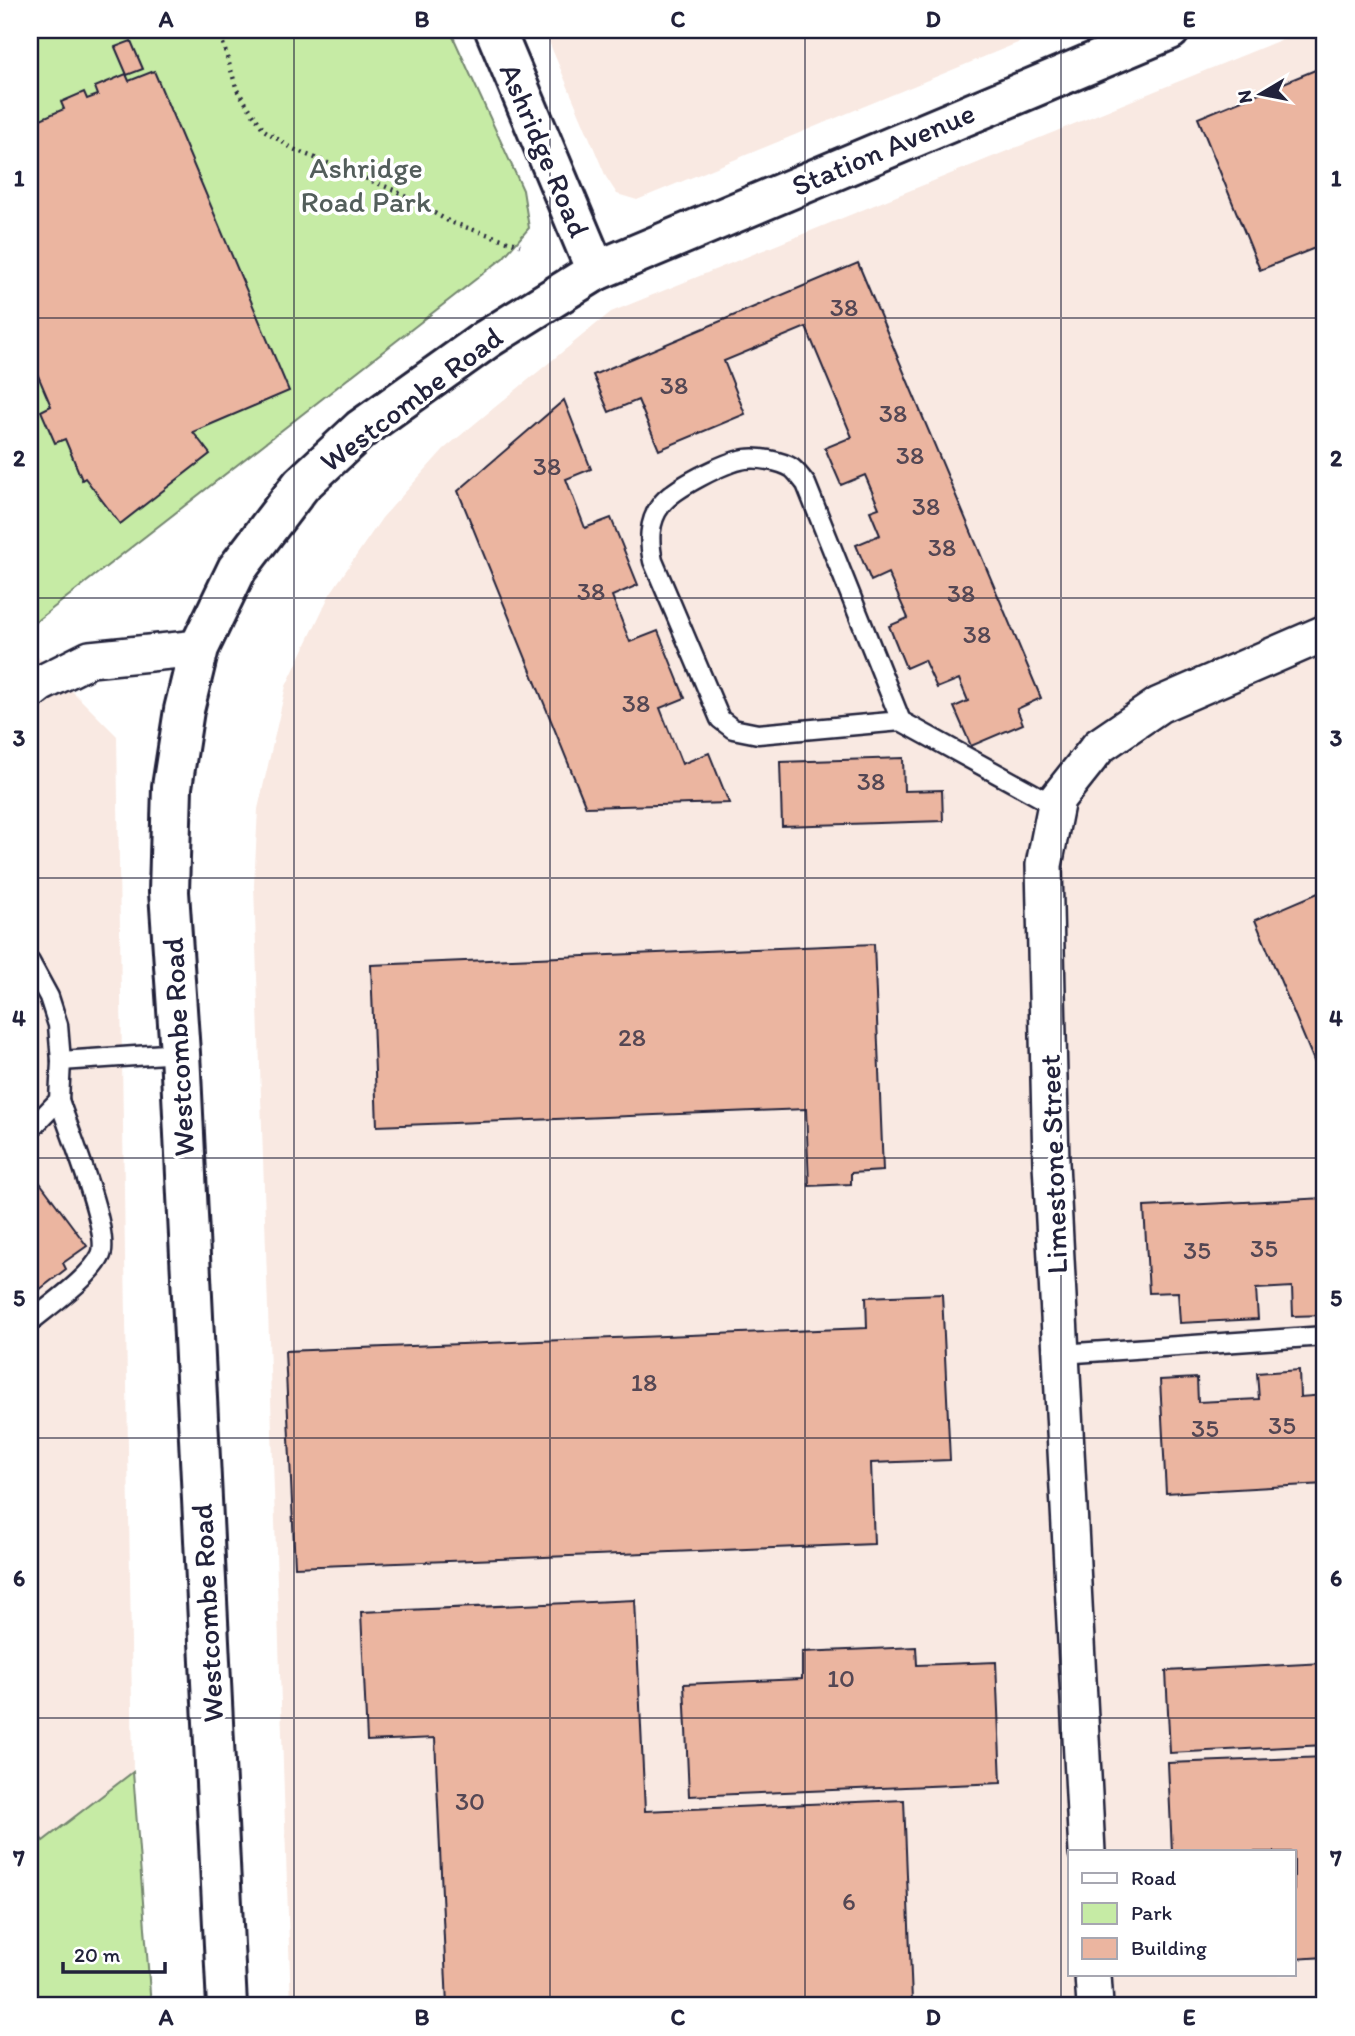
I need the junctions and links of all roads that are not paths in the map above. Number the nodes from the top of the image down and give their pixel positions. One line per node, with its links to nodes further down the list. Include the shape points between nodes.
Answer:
1 (495, 30): 3 (street, Ashridge Road)
2 (1170, 30): 3 (street, Station Avenue)
3 (596, 271): 5 (street, Westcombe Road, via 486,339 361,429 301,485 237,569)
4 (1325, 633): 8 (street, Limestone Street, via 1159,705 1099,746)
5 (199, 648): 6 (street, via 90,659); 10 (street, Westcombe Road, via 172,788 169,892)
6 (30, 692)
7 (901, 721): 7 (lane, via 758,734 733,729 720,719 653,561 651,524 660,506 694,479 744,459 792,468 806,484); 8 (lane)
8 (1056, 806): 16 (street, Limestone Street, via 1044,865)
9 (31, 966): 11 (lane, via 49,997 58,1026)
10 (180, 1053): 11 (lane); 19 (street, Westcombe Road)
11 (61, 1061): 12 (lane)
12 (58, 1100): 13 (lane); 14 (lane, via 97,1214 102,1253 93,1268)
13 (30, 1130)
14 (30, 1322)
15 (1325, 1336): 16 (lane)
16 (1061, 1354): 17 (street, Limestone Street)
17 (1087, 1850)
18 (1093, 1976): 20 (street)
19 (227, 2006)
20 (1095, 2006)

